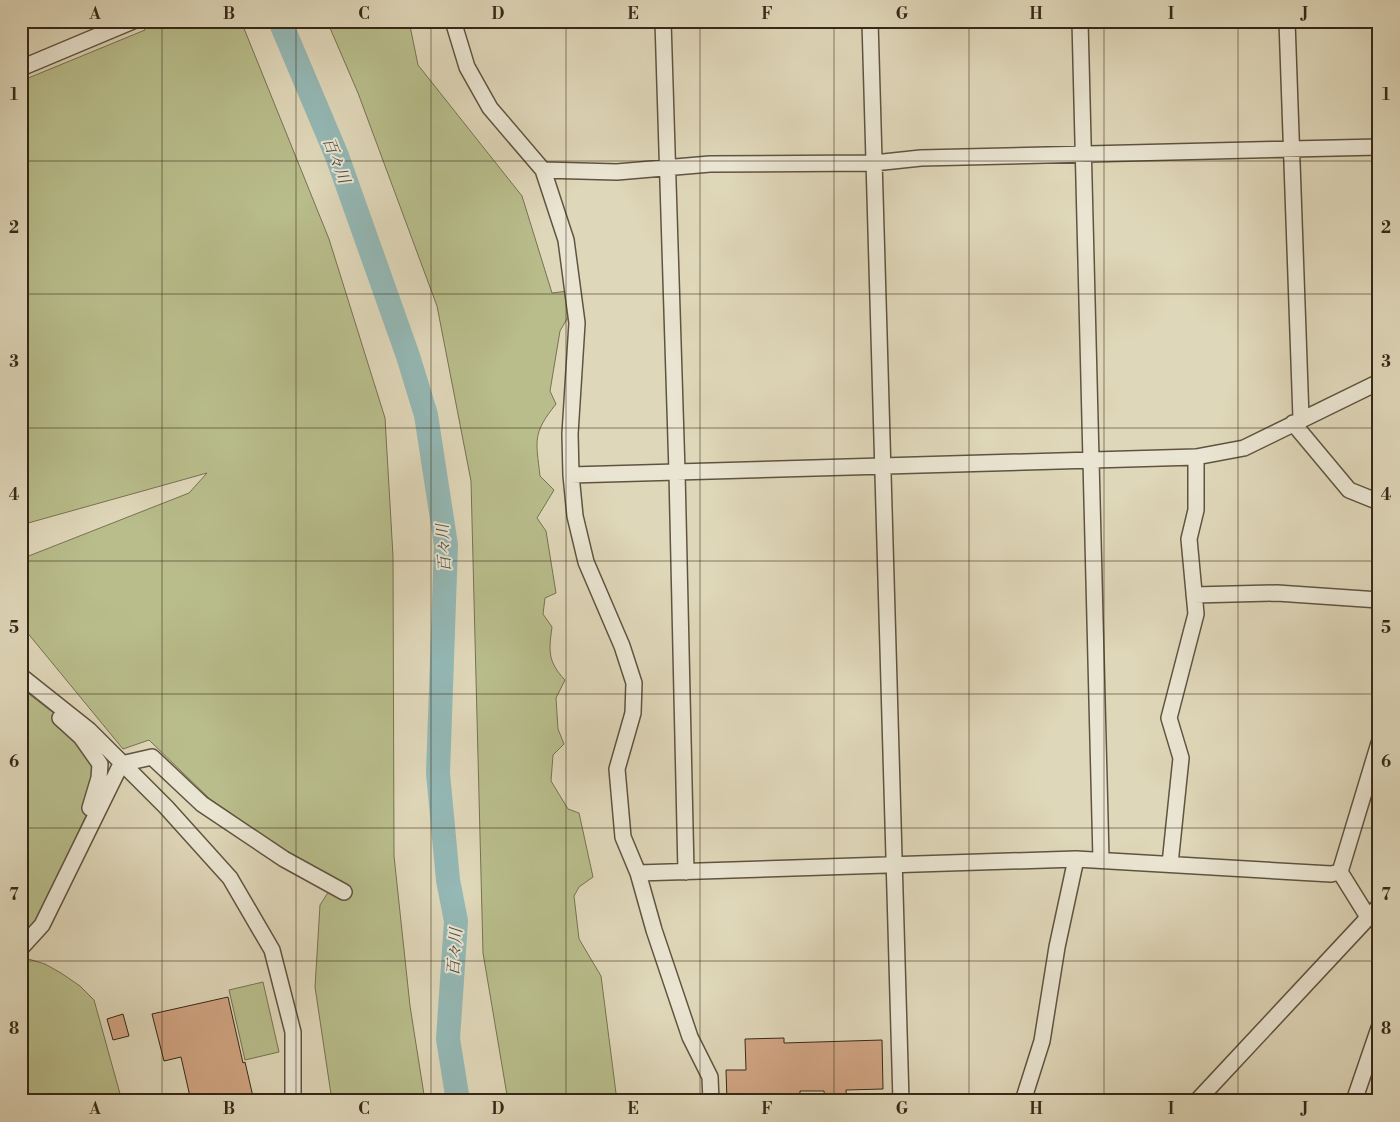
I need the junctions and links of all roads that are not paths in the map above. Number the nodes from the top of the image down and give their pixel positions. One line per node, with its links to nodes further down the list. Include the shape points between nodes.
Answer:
1 (134, 21): 7 (street)
2 (453, 21): 13 (street, via 467,66 490,108)
3 (663, 21): 12 (street)
4 (870, 21): 11 (street)
5 (1080, 21): 10 (street)
6 (1287, 21): 9 (street)
7 (21, 68)
8 (1379, 147): 9 (street)
9 (1292, 150): 10 (street); 15 (street)
10 (1084, 153): 11 (street, via 921,158); 17 (street)
11 (874, 163): 12 (street); 18 (street)
12 (667, 167): 13 (street, via 617,172); 19 (street)
13 (543, 170): 20 (street, via 566,240 577,323 570,434)
14 (1379, 382): 15 (street)
15 (1297, 420): 16 (street, via 1244,448); 21 (street, via 1349,490)
16 (1196, 457): 17 (street); 22 (street, via 1196,510 1189,539)
17 (1092, 460): 18 (street); 29 (street)
18 (883, 465): 19 (street); 31 (street)
19 (677, 472): 20 (street); 32 (street)
20 (571, 475): 34 (street, via 575,516 586,562 634,683 633,713 617,769 622,837)
21 (1379, 502)
22 (1194, 596): 23 (street, via 1277,593); 30 (street, via 1196,614 1169,718 1181,758)
23 (1379, 600)
24 (21, 676): 27 (street, via 89,730)
25 (21, 688): 37 (street, via 80,737 96,756 100,771 90,807 43,910)
26 (1379, 743): 33 (street)
27 (121, 764): 35 (street, via 152,757 202,804 284,860); 38 (street, via 42,925); 40 (street, via 166,807 230,878 272,950 292,1032)
28 (1076, 859): 29 (street); 31 (street); 43 (street, via 1057,947 1042,1041)
29 (1101, 859): 30 (street)
30 (1170, 864): 33 (street, via 1258,871)
31 (892, 865): 32 (street); 42 (street)
32 (686, 872): 34 (street)
33 (1340, 872): 36 (street)
34 (638, 873): 41 (street, via 690,1037 710,1077)
35 (344, 892)
36 (1375, 912): 44 (street)
37 (21, 941)
38 (21, 948)
39 (1379, 1028): 45 (street)
40 (293, 1101)
41 (711, 1101)
42 (901, 1101)
43 (1023, 1101)
44 (1197, 1101)
45 (1354, 1101)

